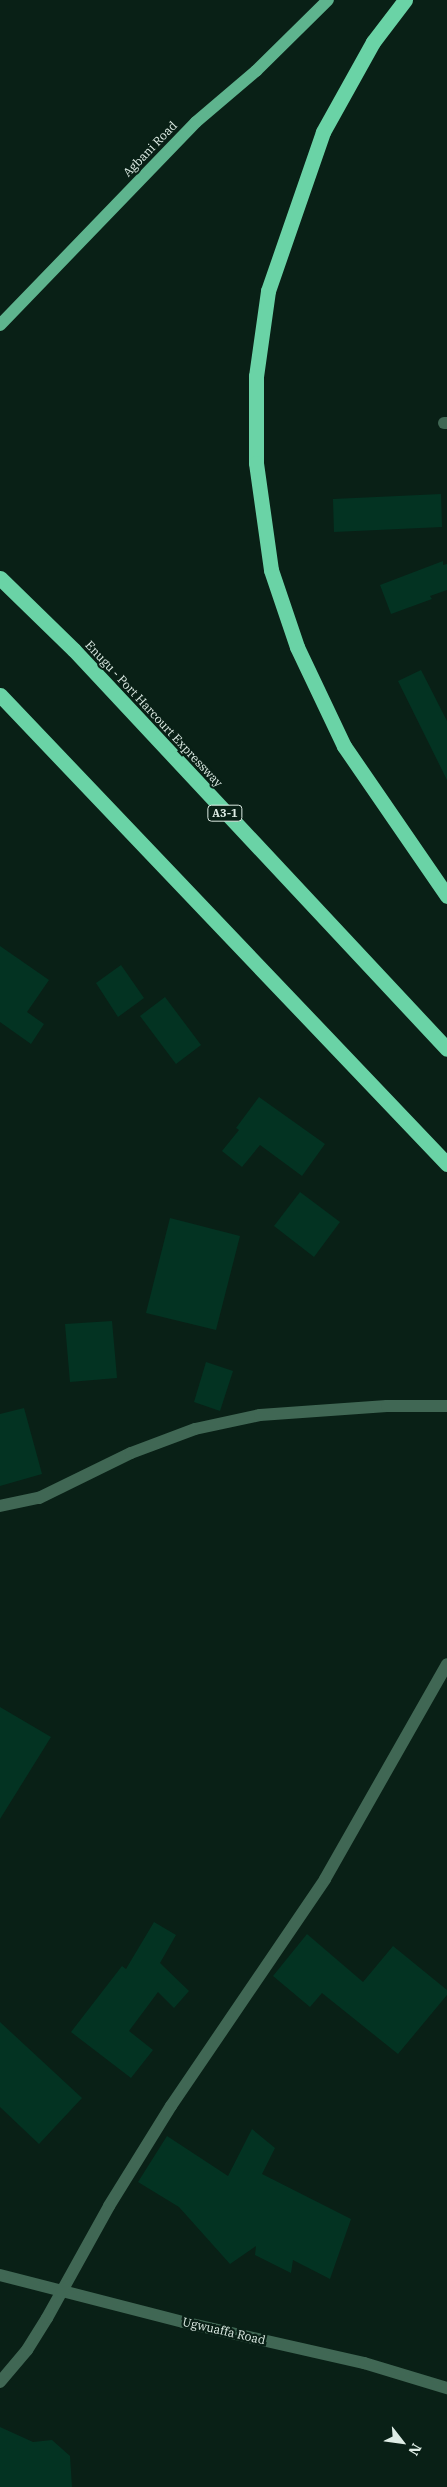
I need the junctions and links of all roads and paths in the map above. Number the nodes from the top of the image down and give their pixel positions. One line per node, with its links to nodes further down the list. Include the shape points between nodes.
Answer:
1 (328, 0): 3 (main road, Agbani Road, via 256,71 196,122)
2 (405, 0): 6 (highway, via 346,86 323,132 268,291 256,376 256,463 271,570 297,647 344,746)
3 (0, 325)
4 (0, 578): 7 (highway, Enugu - Port Harcourt Expressway / A3-1, via 74,650)
5 (0, 695): 8 (highway)
6 (447, 896)
7 (447, 1050)
8 (447, 1164)
9 (447, 1406): 10 (street, via 387,1406 260,1415 195,1429 131,1453 40,1498)
10 (0, 1506)
11 (447, 1664): 13 (street, via 369,1806 325,1878 171,2106 108,2206)
12 (0, 2275): 13 (street, Ugwuaffa Road)
13 (62, 2289): 14 (street, via 27,2350); 15 (street, Ugwuaffa Road, via 183,2322 364,2363)
14 (0, 2382)
15 (447, 2388)

